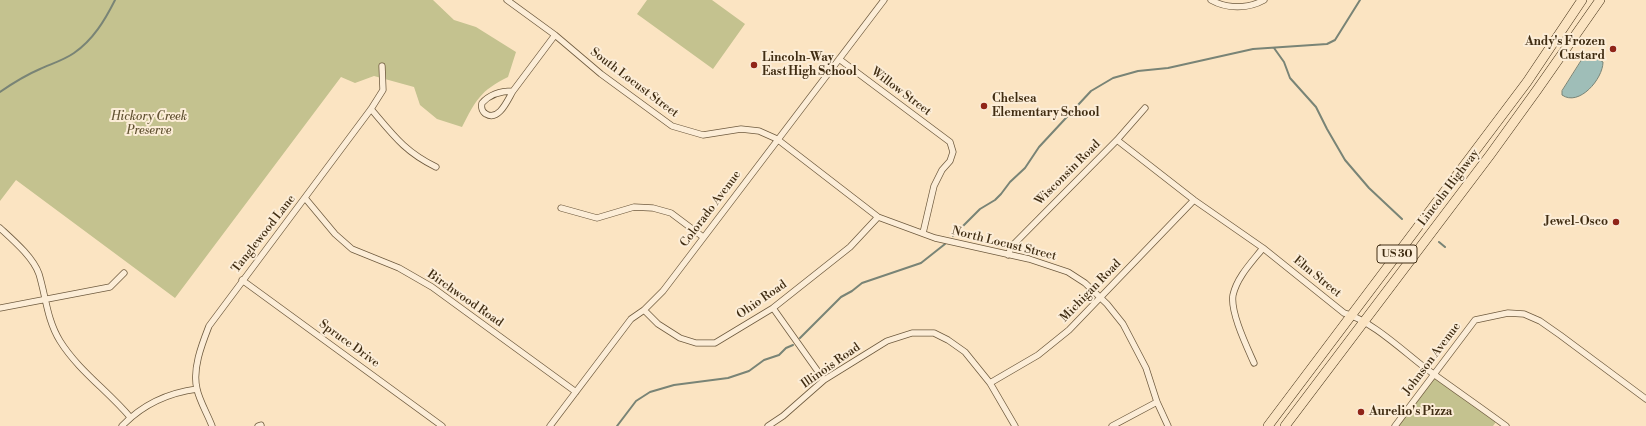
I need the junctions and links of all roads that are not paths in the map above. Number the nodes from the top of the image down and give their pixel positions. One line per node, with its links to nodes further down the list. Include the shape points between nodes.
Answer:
1 (507, 0): 7 (street, South Locust Street)
2 (884, 0): 8 (street, Colorado Avenue)
3 (1211, 0): 4 (street, via 1234,7 1255,5)
4 (1264, 0)
5 (1582, 0): 32 (main road, Lincoln Highway / US 30, via 1527,82)
6 (1600, 0): 33 (main road, Lincoln Highway / US 30, via 1537,90)
7 (555, 35): 10 (street); 13 (street, South Locust Street, via 601,74 672,126 703,135 741,129 759,131)
8 (840, 59): 13 (street, Colorado Avenue); 21 (street, Willow Street, via 950,142 953,152 934,186)
9 (382, 66): 12 (street, Tanglewood Lane, via 383,90)
10 (513, 91): 10 (street, via 502,91 486,98 482,103 483,111 496,115)
11 (1145, 108): 14 (street, Wisconsin Road)
12 (371, 109): 15 (street, via 401,145 419,159); 16 (street, Tanglewood Lane)
13 (777, 139): 19 (street, North Locust Street); 22 (street, Colorado Avenue)
14 (1116, 140): 17 (street, Elm Street); 24 (street, Wisconsin Road, via 1012,246)
15 (436, 167)
16 (305, 198): 26 (street, Tanglewood Lane); 39 (street, Birchwood Road, via 335,234 352,249 399,268 432,287)
17 (1194, 200): 23 (street, Elm Street); 27 (street, Michigan Road)
18 (561, 208): 22 (street, via 597,218 634,207 653,208 671,214)
19 (878, 217): 21 (street, North Locust Street); 30 (street, Ohio Road, via 850,247)
20 (0, 228): 28 (street, via 25,251 39,273)
21 (923, 233): 24 (street, North Locust Street)
22 (703, 237): 31 (street, Colorado Avenue, via 662,291)
23 (1263, 248): 32 (street, Elm Street, via 1344,313); 34 (street, via 1242,276 1233,296 1236,318)
24 (1008, 255): 27 (street, North Locust Street, via 1030,259 1068,272 1086,283)
25 (124, 273): 28 (street, via 110,287)
26 (242, 280): 38 (street, Tanglewood Lane, via 209,326 201,345); 45 (street, Spruce Drive)
27 (1100, 298): 37 (street, Michigan Road, via 1048,348); 41 (street, North Locust Street, via 1119,318 1129,334 1146,368)
28 (44, 300): 29 (street); 42 (street, via 60,342 77,364 113,397)
29 (0, 308)
30 (773, 308): 31 (street, Ohio Road, via 715,343 696,343 680,338 658,324); 36 (street)
31 (644, 310): 39 (street, Colorado Avenue, via 631,319)
32 (1352, 315): 33 (street, Elm Street); 51 (main road, Lincoln Highway / US 30)
33 (1364, 323): 35 (street, Elm Street); 52 (main road, Lincoln Highway / US 30)
34 (1254, 363)
35 (1434, 374): 40 (street, Johnson Avenue, via 1475,320 1524,314 1540,321); 53 (street, Johnson Avenue); 54 (street, Elm Street)
36 (824, 380): 37 (street, Illinois Road, via 888,341 912,332 934,334 948,340 965,352); 47 (street, Illinois Road)
37 (990, 383): 48 (street)
38 (197, 388): 42 (street, via 159,398); 44 (street, Tanglewood Lane)
39 (576, 392): 46 (street, Colorado Avenue)
40 (1646, 399)
41 (1157, 402): 49 (street); 50 (street, North Locust Street)
42 (130, 417): 43 (street)
43 (122, 426)
44 (212, 426)
45 (442, 426)
46 (550, 426)
47 (768, 426)
48 (1015, 426)
49 (1112, 426)
50 (1168, 426)
51 (1268, 426)
52 (1285, 426)
53 (1395, 426)
54 (1506, 426)

